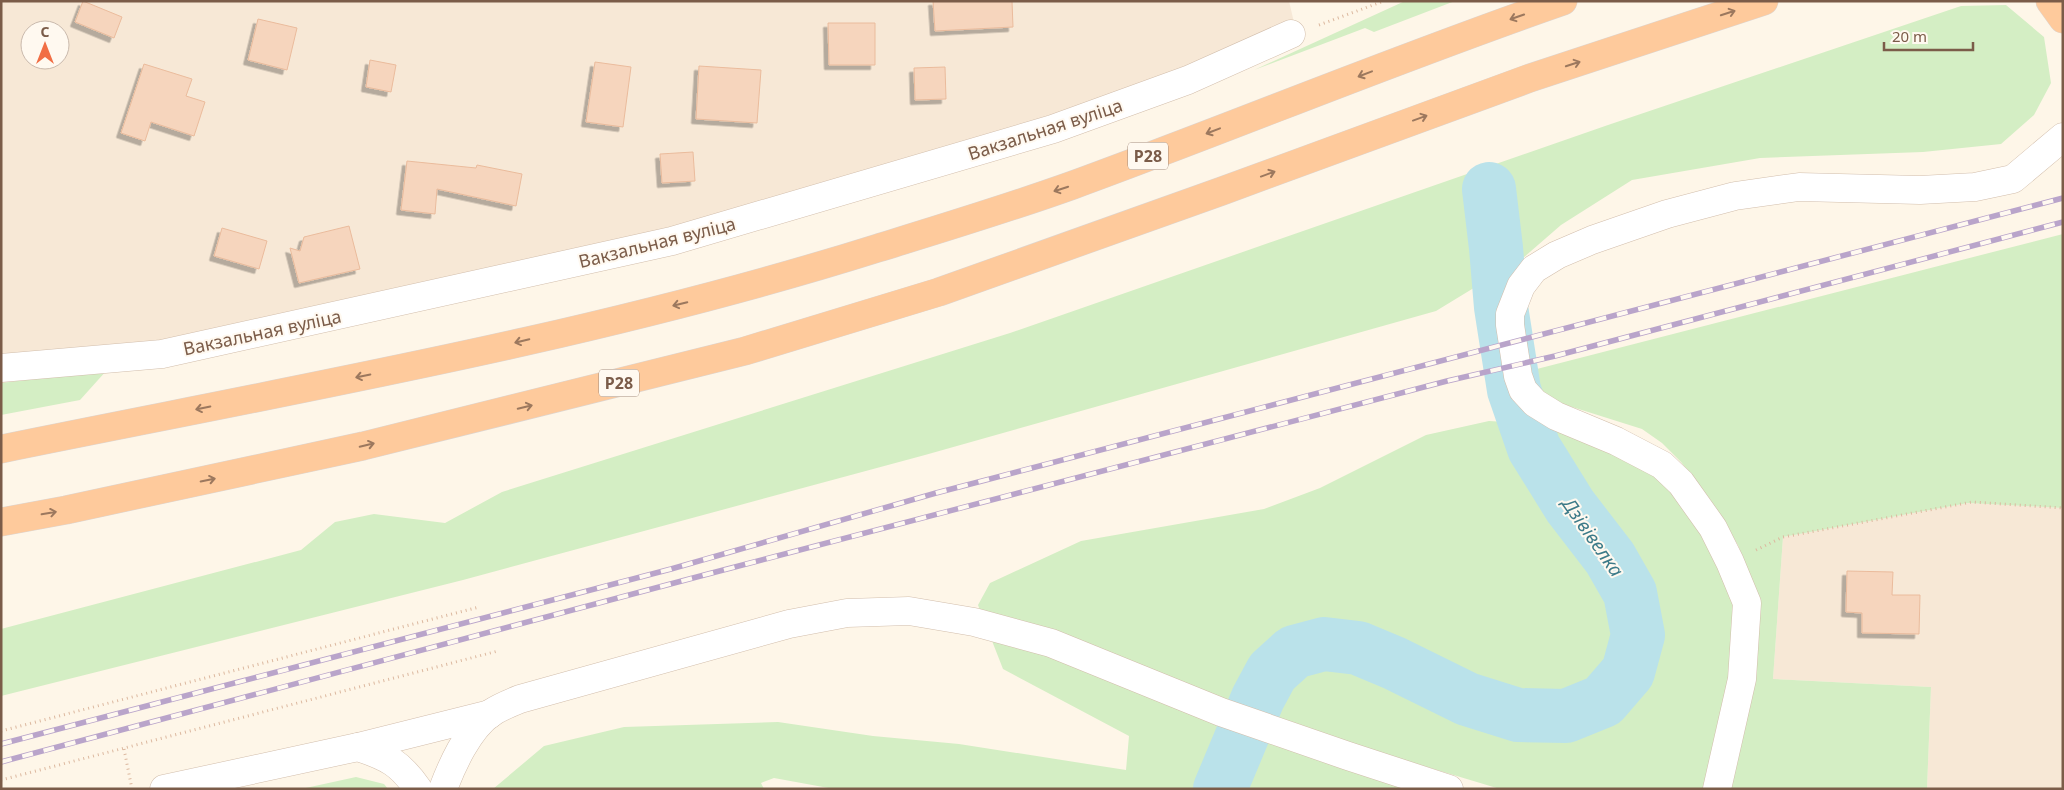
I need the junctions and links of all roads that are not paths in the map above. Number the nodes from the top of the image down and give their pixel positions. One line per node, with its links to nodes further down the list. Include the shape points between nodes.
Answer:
1 (1563, 1): 8 (highway, Р28, one-way to 8, via 1070,186 736,290 453,357)
2 (1764, 1): 9 (highway, Р28, one-way to 2, via 362,446 745,351 939,292 1530,78)
3 (2050, 1): 4 (highway)
4 (2063, 19)
5 (1291, 34): 7 (street, Вакзальная вуліца, via 1188,80 1054,129 672,241 162,354)
6 (2063, 137): 16 (street, via 2012,179 1976,187 1920,190 1799,187 1735,196 1667,214 1557,255 1534,268 1521,286 1510,314 1510,325 1523,390 1535,403 1556,416 1662,465 1681,483 1713,528 1747,603 1742,679)
7 (1, 368)
8 (1, 449)
9 (1, 522)
10 (490, 714): 11 (street); 14 (street, via 466,740); 15 (street, via 520,699 789,624 847,613 909,611 974,622 1051,643 1221,712)
11 (358, 747): 12 (street); 13 (street, via 385,756 407,772)
12 (164, 789)
13 (418, 789)
14 (443, 789)
15 (1449, 789)
16 (1717, 789)

